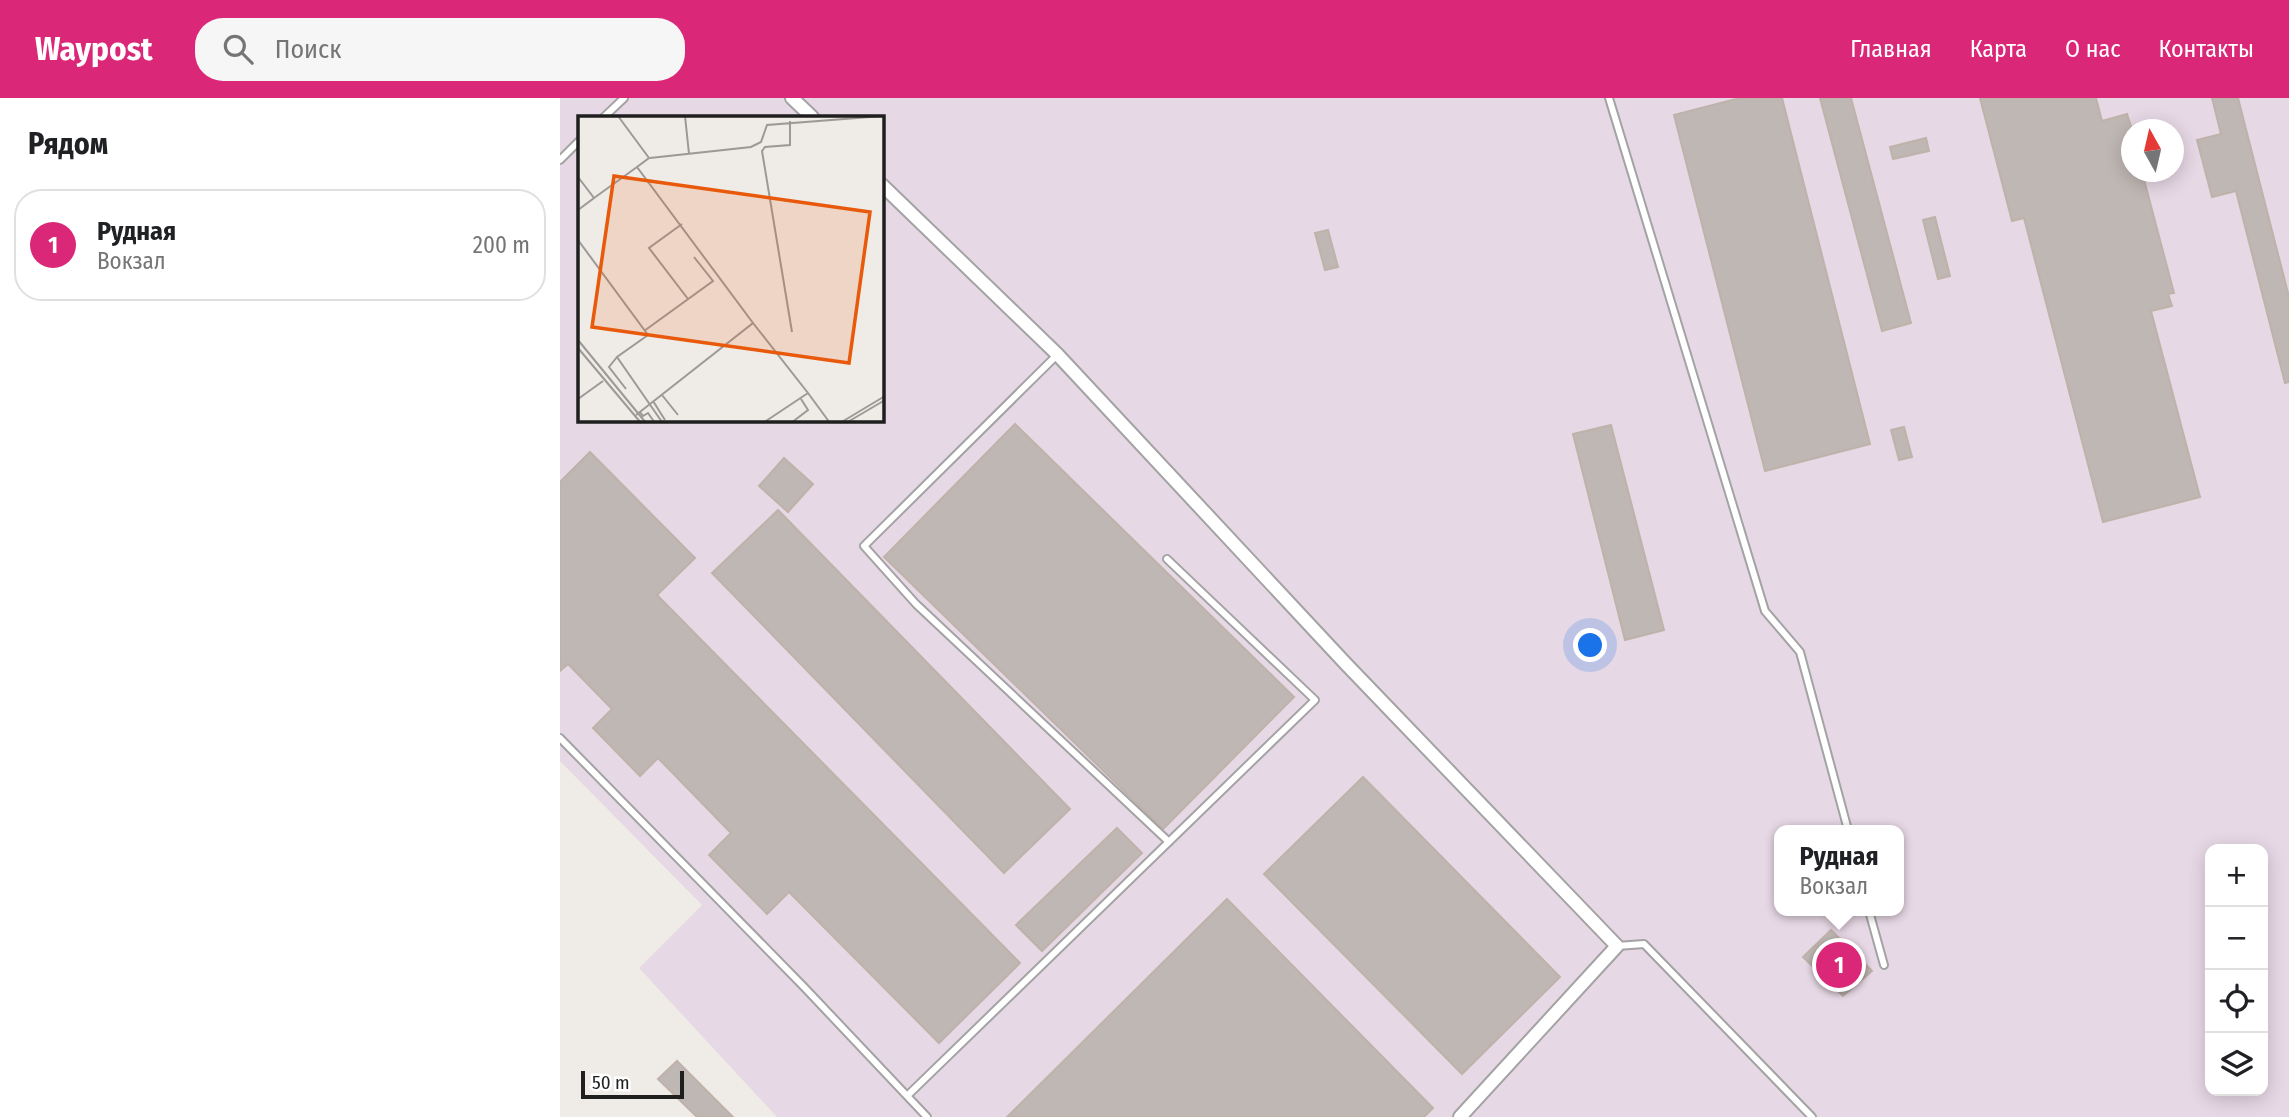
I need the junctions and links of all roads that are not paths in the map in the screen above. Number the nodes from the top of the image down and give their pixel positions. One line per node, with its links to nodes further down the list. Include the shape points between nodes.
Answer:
1 (624, 98): 4 (lane)
2 (792, 98): 5 (street)
3 (1609, 98): 12 (lane, via 1765,611 1800,652)
4 (605, 116)
5 (810, 116)
6 (578, 142): 7 (lane)
7 (560, 160)
8 (884, 187): 9 (street)
9 (1057, 355): 13 (lane, via 864,546 916,604); 15 (street)
10 (1167, 559): 13 (lane, via 1315,700)
11 (560, 738): 17 (lane)
12 (1847, 825)
13 (1170, 842): 17 (lane)
14 (1870, 916): 16 (lane)
15 (1617, 946): 19 (street); 20 (lane, via 1644,944)
16 (1884, 965)
17 (907, 1096): 18 (lane)
18 (927, 1117)
19 (1460, 1117)
20 (1812, 1117)

